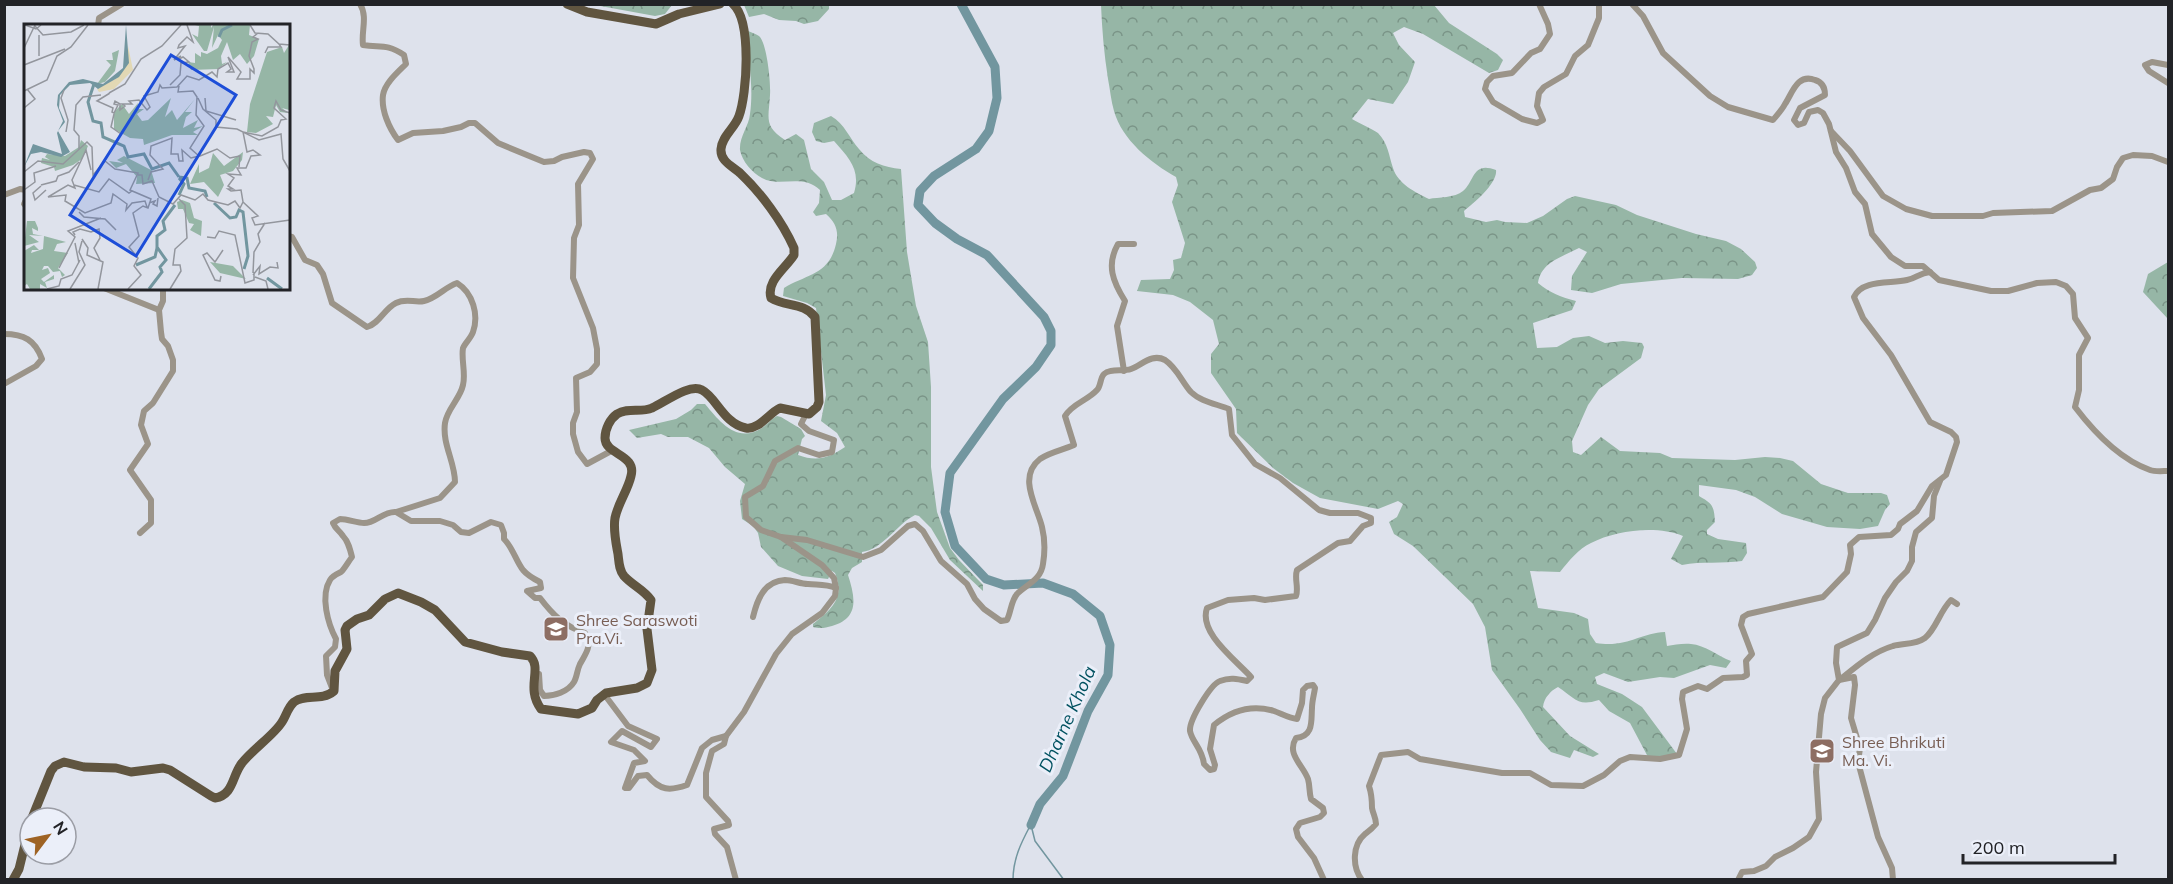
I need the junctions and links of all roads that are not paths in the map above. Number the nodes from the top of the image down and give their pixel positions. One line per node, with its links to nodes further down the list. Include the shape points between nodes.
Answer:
1 (122, 4): 9 (street, via 99,18)
2 (360, 4): 26 (street, via 364,16 363,45 381,45 404,55 406,64 383,95 387,119 398,140 413,133 475,123 498,142 544,162 590,153 592,159 578,184 579,225 574,238 573,278 593,328 597,364 576,378 573,434 587,464)
3 (567, 4): 4 (main road, via 587,12 656,24)
4 (720, 4)
5 (733, 4): 25 (main road, via 744,26 746,84 738,118 721,149 726,162 757,191 794,248 794,255 769,291 777,302 807,309 815,317 819,402)
6 (1539, 4): 7 (street, via 1550,34 1540,50 1531,53 1512,73 1493,76 1485,89 1493,102 1537,123 1543,120 1537,106 1539,93 1566,74 1575,56 1588,45 1599,18)
7 (1599, 4)
8 (1632, 4): 12 (street, via 1663,53 1728,108 1773,120 1791,89 1800,81 1817,80 1825,95 1800,108 1794,120 1798,125 1804,123 1809,112 1818,110)
9 (98, 24)
10 (2169, 65): 11 (street, via 2145,65)
11 (2169, 83)
12 (1831, 131): 13 (street, via 1883,196 1906,209 1932,216 2052,211 2101,188 2113,179 2123,158 2152,156); 18 (street, via 1836,152 1864,204 1872,234 1891,257 1905,266 1923,266)
13 (2169, 162)
14 (24, 190): 15 (street)
15 (4, 195)
16 (290, 236): 29 (street, via 305,260 317,265 323,274 332,303 367,327 397,302 423,302 457,283 471,298 474,324 464,347 463,387 445,424 455,482 440,498)
17 (1134, 244): 23 (street, via 1118,244 1111,262 1115,284 1125,301 1117,326)
18 (1930, 272): 27 (street, via 1939,280 1991,291 2049,281 2066,286 2073,294 2074,318 2088,338 2079,355 2075,407 2093,431 2130,460 2152,471); 28 (street, via 1904,281 1868,285 1854,297 1863,318 1930,422 1956,437 1946,475)
19 (109, 290): 21 (street)
20 (163, 290): 21 (street)
21 (159, 310): 30 (street, via 162,339 168,346 173,371 144,411 141,425 148,444 130,470 151,500 151,523)
22 (4, 334): 24 (street, via 24,336 35,344 42,358 36,366)
23 (1124, 371): 31 (street, via 1107,371 1099,388 1067,413 1074,445 1038,460 1029,477 1042,528 1043,562 1041,573 1016,595 1007,620 1001,621 984,609 968,584 941,561 915,524 881,550 863,557 807,540); 42 (street, via 1157,357 1165,360 1192,393 1229,409 1232,435 1255,464 1280,478 1320,510 1371,518 1371,523 1350,541 1338,543 1297,570 1296,596 1228,600 1207,608 1206,623 1226,654 1251,677 1247,681 1232,677 1218,681 1193,715 1190,726 1204,764 1214,770 1210,749 1214,725 1241,710 1260,709 1297,719 1303,690 1312,685 1315,688 1310,731 1296,738 1293,752 1308,780 1311,799 1324,813 1300,823 1296,829)
24 (4, 384)
25 (806, 414): 26 (main road, via 780,408 756,426 742,427 703,390 688,389 650,410 618,413 610,422 605,439); 31 (street, via 801,424 834,440 832,452 819,455 798,448 775,461 763,486 745,497 746,517 761,530)
26 (613, 450): 38 (main road, via 632,466 632,476 615,517 616,541 620,569 651,600 647,629 652,670 647,683 641,686)
27 (2169, 471)
28 (1940, 481): 36 (street, via 1932,518 1916,532 1907,571 1885,598 1867,633 1837,647); 43 (street, via 1892,535 1859,537 1853,541 1847,572 1822,597 1743,617 1741,625 1752,654 1746,661 1747,675 1723,678 1707,689 1698,686 1683,692 1687,729 1679,754 1660,759 1630,757 1583,786 1551,785 1530,773 1502,773 1420,759 1408,752 1381,755 1369,786 1376,825 1363,835 1354,853 1357,874)
29 (396, 512): 35 (street, via 411,521 440,521 469,533 491,522 501,525 504,539 522,569 540,582 541,588 527,591 540,598 564,623 585,633 589,642 574,682 555,695 544,696 540,690); 37 (street, via 363,524 340,519 333,523 335,530 343,534 352,556 330,579 326,591 327,612 336,639 326,656 327,675)
30 (140, 533)
31 (781, 537): 32 (street, via 822,566 834,578)
32 (836, 588): 34 (street, via 784,580 775,583 760,594); 39 (street, via 835,596 822,613 792,634 776,654)
33 (1957, 604): 36 (street, via 1951,600 1922,639 1866,658)
34 (753, 617)
35 (536, 664): 37 (main road, via 530,656 465,642 435,610 398,593 347,626 347,649 335,671); 38 (main road, via 533,695 541,709 578,714 592,708)
36 (1839, 680): 44 (street, via 1825,698 1821,714 1816,772 1819,819 1809,837 1793,849 1774,857 1766,866 1742,872); 45 (street, via 1854,676 1851,718 1860,748 1858,762)
37 (334, 691): 40 (main road, via 323,698 292,703 282,722 240,765 228,792 219,798 163,768 131,772 64,762 54,766)
38 (604, 694): 39 (street, via 628,726 657,739 651,747 622,731 611,742 634,750 645,761 634,763 625,788 638,776 647,776 672,790 687,785 702,748)
39 (726, 736): 41 (street, via 724,744 712,751 706,773 706,797 728,821 729,825 714,829 726,847)
40 (37, 806)
41 (736, 879)
42 (1324, 879)
43 (1362, 879)
44 (1738, 879)
45 (1893, 879)

